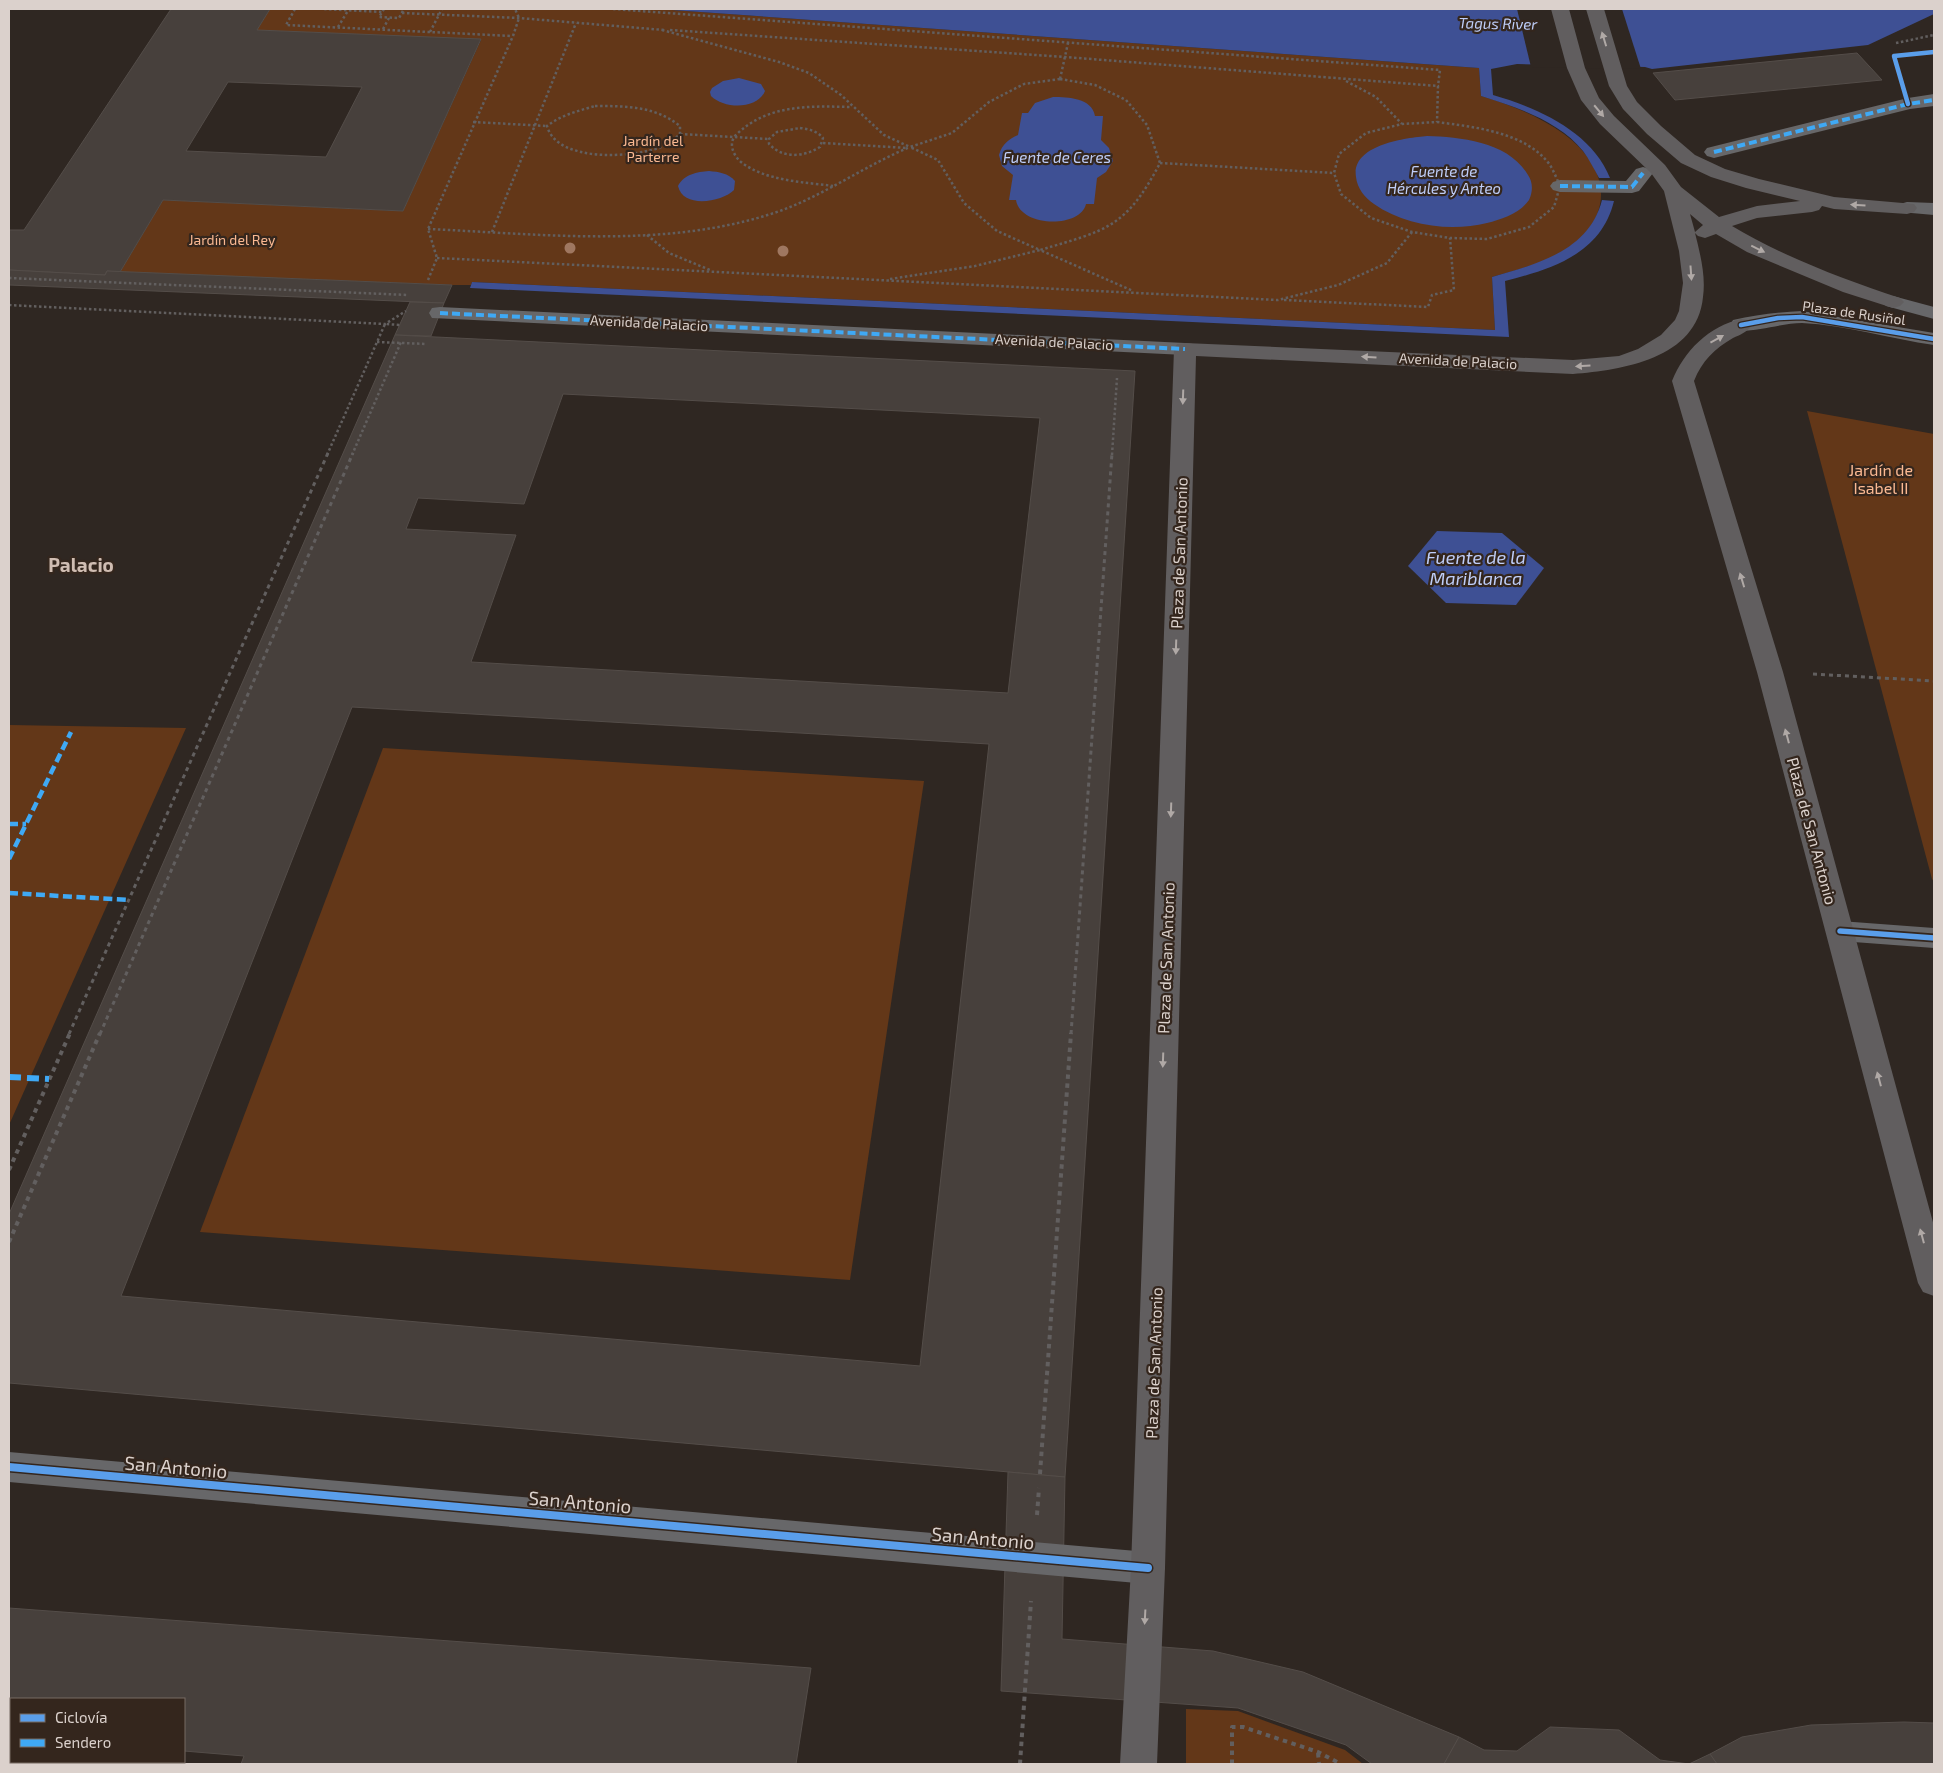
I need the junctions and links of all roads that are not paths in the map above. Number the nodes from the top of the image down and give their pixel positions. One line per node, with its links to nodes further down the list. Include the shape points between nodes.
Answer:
1 (1560, 9): 5 (main road, Plaza de Rusiñol, one-way to 5, via 1576,68 1590,100)
2 (1595, 9): 8 (main road, one-way to 2, via 1753,184 1688,159 1630,105 1618,86)
3 (1934, 100): 4 (street)
4 (1714, 152)
5 (1650, 171): 6 (street, via 1632,186); 7 (main road, Plaza de Rusiñol)
6 (1560, 186)
7 (1674, 191): 11 (main road, Plaza de Rusiñol); 12 (main road, Plaza de Rusiñol)
8 (1834, 203): 9 (main road, one-way to 8); 11 (main road, via 1742,215)
9 (1906, 208): 10 (street)
10 (1934, 209)
11 (1716, 225): 12 (main road, via 1700,234); 13 (main road, Plaza de Rusiñol, one-way to 13, via 1754,248 1850,288)
12 (1688, 247): 18 (main road, Plaza de Rusiñol, one-way to 18, via 1692,272 1690,311 1684,323)
13 (1893, 302): 15 (street, Plaza de Rusiñol)
14 (440, 313): 19 (street, Avenida de Palacio)
15 (1934, 313)
16 (1741, 325): 17 (street, Plaza de Rusiñol, via 1802,317); 21 (main road, Plaza de Rusiñol, one-way to 16, via 1687,367 1704,346)
17 (1934, 339)
18 (1662, 343): 20 (main road, Avenida de Palacio, via 1635,358)
19 (1185, 349): 20 (main road, Avenida de Palacio, one-way to 19, via 1573,367); 26 (main road, Plaza de San Antonio, one-way to 26)
20 (1613, 364): 21 (main road, via 1662,368)
21 (1683, 381): 22 (main road, Plaza de San Antonio, one-way to 21, via 1770,672)
22 (1840, 931): 23 (street); 24 (main road, Plaza de San Antonio, one-way to 22)
23 (1934, 938)
24 (1934, 1283)
25 (9, 1467): 26 (street, San Antonio)
26 (1148, 1568): 27 (main road, one-way to 27)
27 (1138, 1764)

